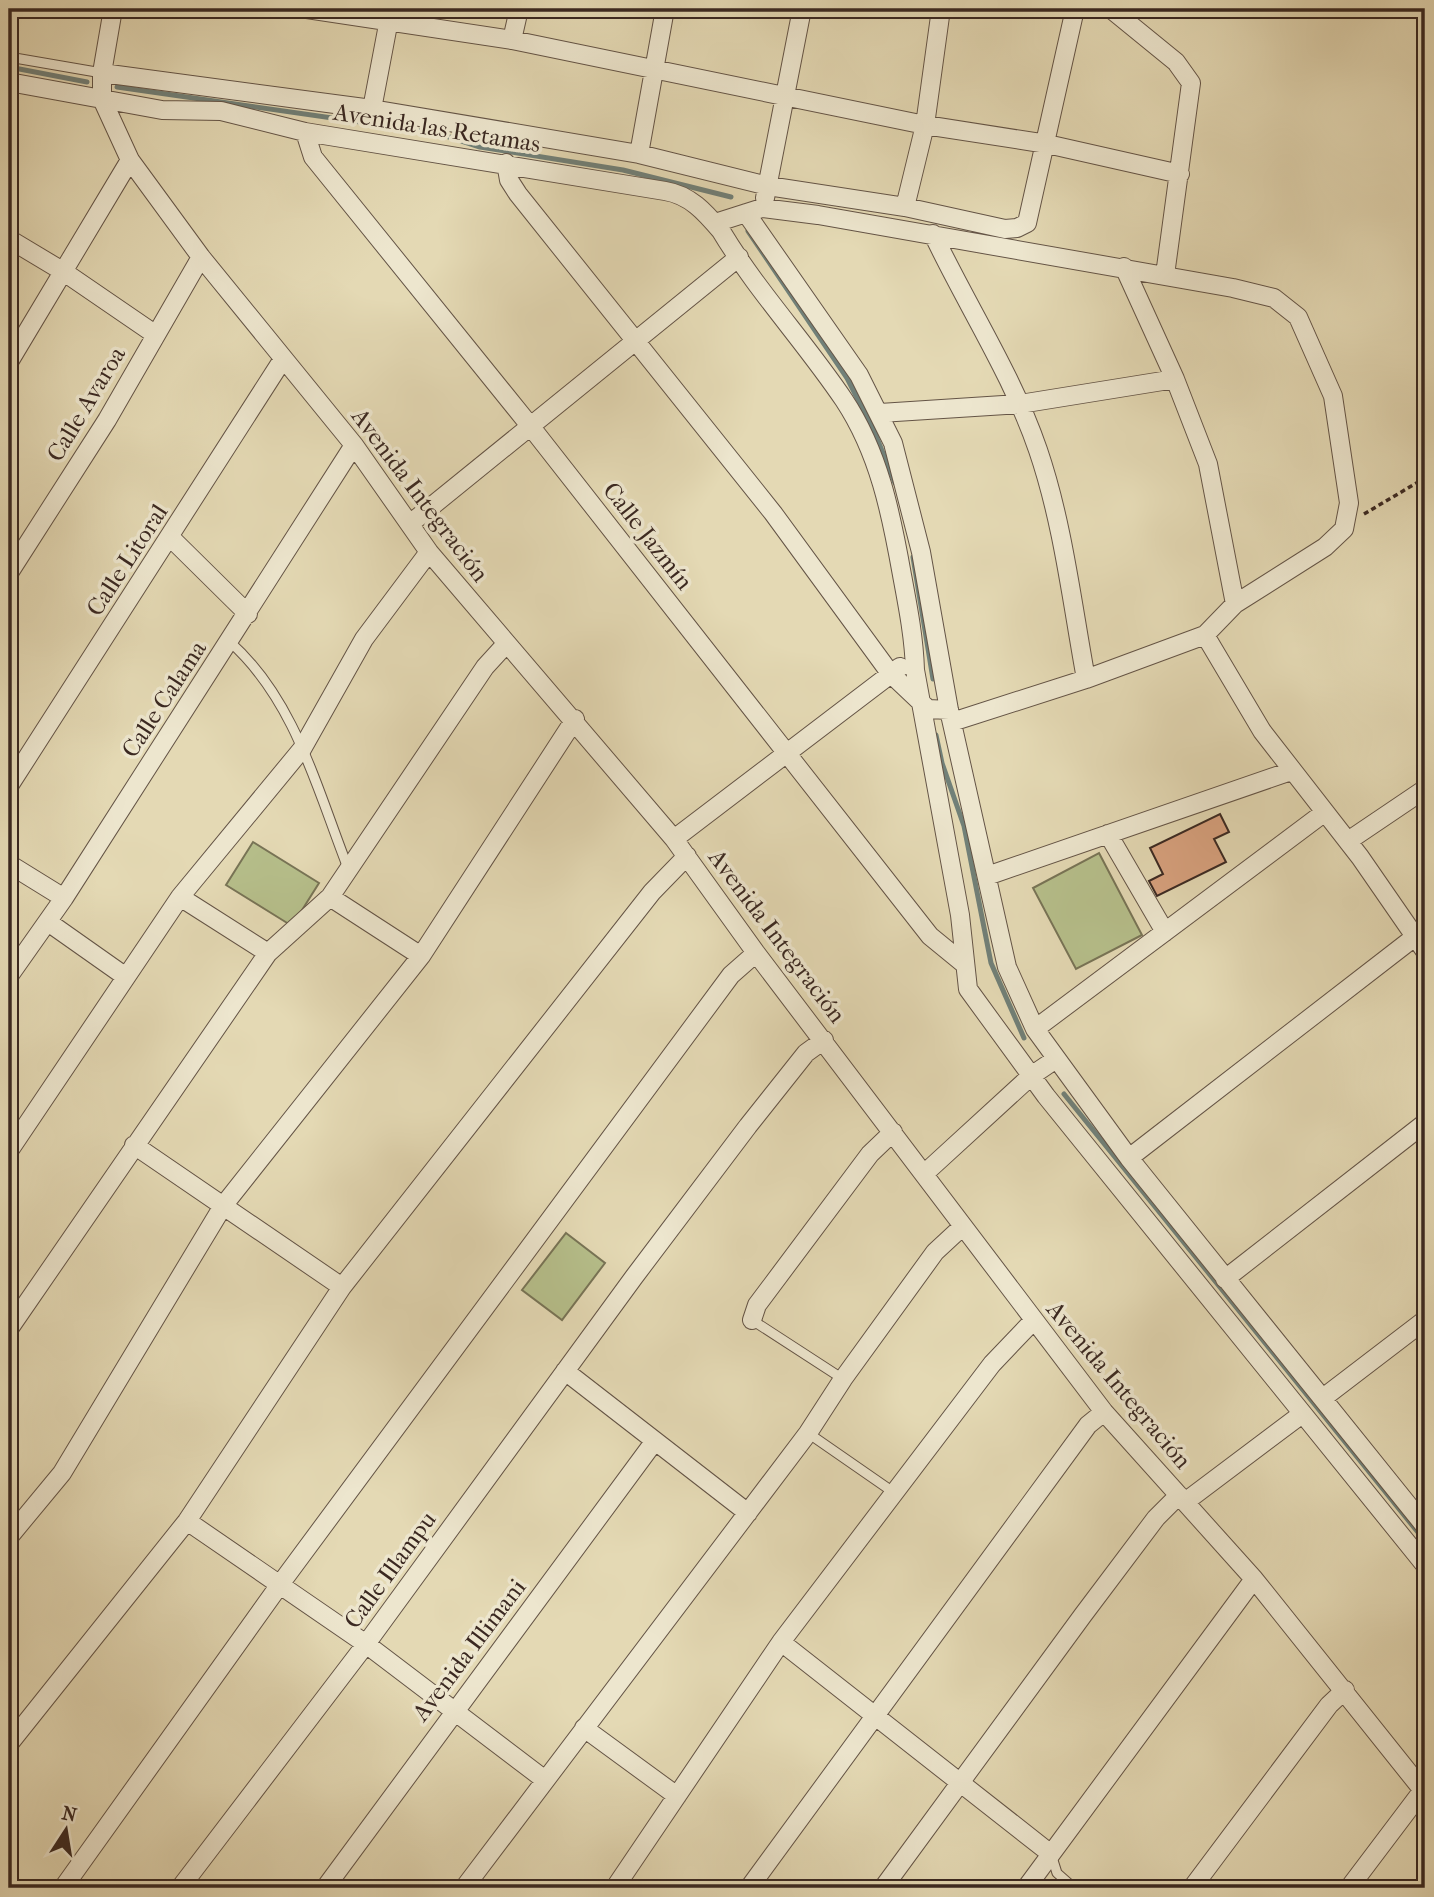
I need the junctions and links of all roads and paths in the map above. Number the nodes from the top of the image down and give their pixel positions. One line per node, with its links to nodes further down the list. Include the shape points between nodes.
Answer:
1 (113, 9): 13 (street)
2 (307, 9): 9 (street)
3 (519, 9): 10 (street)
4 (665, 9): 12 (street)
5 (802, 9): 15 (street)
6 (941, 9): 18 (street)
7 (1075, 9): 20 (street)
8 (1111, 9): 24 (street, via 1176,62 1191,83)
9 (391, 15): 10 (street); 17 (street)
10 (512, 40): 12 (street)
11 (9, 57): 13 (lane)
12 (653, 70): 15 (street); 21 (street)
13 (102, 73): 16 (street); 17 (street)
14 (9, 82): 16 (street, Avenida las Retamas)
15 (783, 94): 18 (street); 25 (street)
16 (102, 99): 19 (street, Avenida las Retamas, via 162,110 221,111); 22 (street, Avenida Integración)
17 (372, 109): 21 (street)
18 (925, 125): 20 (street); 26 (street)
19 (305, 132): 23 (street, Avenida las Retamas); 43 (street, Calle Jazmín, via 313,157)
20 (1046, 144): 24 (street); 26 (street, via 1027,223 1017,228)
21 (639, 154): 25 (street)
22 (130, 160): 31 (street, Avenida Integración); 34 (street)
23 (506, 163): 28 (street, Avenida las Retamas, via 675,192); 37 (street, via 518,194)
24 (1180, 174): 35 (street)
25 (768, 187): 26 (street); 27 (street)
26 (905, 207)
27 (754, 211): 28 (street); 29 (street); 42 (street)
28 (715, 223): 32 (street, Avenida las Retamas)
29 (933, 234): 33 (street); 41 (street)
30 (9, 239): 34 (street)
31 (201, 257): 36 (street, Calle Avaroa); 38 (street, Avenida Integración)
32 (739, 257): 37 (street); 56 (street, Avenida las Retamas, via 844,400 868,441 890,512)
33 (1124, 267): 35 (street); 40 (street)
34 (64, 272): 36 (street); 39 (street)
35 (1165, 275): 47 (street, via 1274,298 1298,317 1333,396 1349,503)
36 (156, 335): 50 (street, Calle Avaroa)
37 (635, 344): 43 (street); 57 (street, via 773,513)
38 (283, 359): 44 (street, Avenida Integración); 48 (street, Calle Litoral)
39 (9, 362)
40 (1175, 379): 41 (street); 51 (street, via 1208,464)
41 (1020, 404): 42 (street); 58 (street, via 1057,518)
42 (880, 413): 60 (street, via 909,496)
43 (531, 426): 46 (street); 63 (street, Calle Jazmín)
44 (354, 446): 46 (street, Avenida Integración); 52 (street, Calle Calama)
45 (1425, 478): 47 (path)
46 (411, 523): 49 (street, Avenida Integración)
47 (1346, 523): 51 (street, via 1325,547)
48 (171, 538): 52 (street); 65 (street, Calle Litoral)
49 (429, 552): 55 (street, Avenida Integración); 62 (street, via 364,639)
50 (9, 573)
51 (1235, 604): 53 (street)
52 (248, 614): 54 (street, Calle Calama)
53 (1205, 635): 58 (street); 64 (street)
54 (230, 642): 62 (lane, via 280,704); 77 (street, Calle Calama)
55 (506, 644): 61 (street, Avenida Integración); 73 (street, via 485,667)
56 (915, 657): 57 (street); 59 (street, Avenida las Retamas)
57 (890, 673): 59 (street); 63 (street)
58 (1086, 679): 60 (street)
59 (920, 702): 60 (street); 84 (street, Avenida las Retamas, via 960,915)
60 (951, 716): 74 (street)
61 (575, 719): 69 (street, Avenida Integración); 83 (street)
62 (302, 749): 73 (lane); 75 (street)
63 (788, 752): 69 (street); 84 (street, Calle Jazmín, via 930,936)
64 (1291, 771): 67 (street); 68 (street)
65 (9, 786)
66 (1425, 789): 70 (street)
67 (1325, 812): 70 (street); 79 (street)
68 (1108, 834): 74 (street); 79 (street)
69 (674, 839): 71 (street, Avenida Integración)
70 (1348, 841): 80 (street)
71 (687, 856): 82 (street, Avenida Integración); 100 (street, via 652,892)
72 (9, 864): 77 (street)
73 (348, 867): 76 (street)
74 (987, 876): 87 (street, via 1007,967)
75 (180, 897): 81 (street); 86 (street)
76 (330, 897): 81 (street); 83 (street)
77 (64, 898): 78 (street, Calle Calama)
78 (48, 922): 85 (street, Calle Calama); 86 (street)
79 (1165, 932): 87 (street)
80 (1420, 943): 95 (street)
81 (268, 953): 93 (street)
82 (756, 953): 88 (street, Avenida Integración); 120 (street, via 731,975)
83 (421, 956): 97 (street)
84 (963, 963): 90 (street, Avenida las Retamas, via 968,989)
85 (9, 976)
86 (125, 977): 94 (street)
87 (1035, 1029): 89 (street)
88 (824, 1040): 92 (street, Avenida Integración); 105 (street, Calle Illampu, via 795,1066)
89 (1056, 1059): 90 (street); 95 (street)
90 (1031, 1076): 96 (street); 109 (street, Avenida las Retamas)
91 (1425, 1123): 99 (street)
92 (892, 1132): 96 (street, Avenida Integración); 101 (street, via 870,1154 757,1305)
93 (134, 1145): 97 (street); 104 (street)
94 (9, 1151)
95 (1129, 1158): 99 (street)
96 (924, 1174): 98 (street, Avenida Integración)
97 (223, 1206): 100 (street); 117 (street, via 61,1473)
98 (962, 1227): 103 (street, Avenida Integración); 106 (street, via 935,1252)
99 (1225, 1279): 107 (street)
100 (342, 1287): 115 (street)
101 (752, 1320): 106 (lane)
102 (1425, 1320): 107 (street)
103 (1033, 1321): 108 (street, Avenida Integración); 112 (street, via 992,1364)
104 (9, 1329)
105 (565, 1371): 111 (street); 122 (street, Calle Illampu)
106 (843, 1379): 110 (street)
107 (1322, 1398): 116 (street)
108 (1104, 1412): 113 (street, Avenida Integración); 125 (street, via 1088,1425)
109 (1302, 1414): 113 (street); 118 (street, Avenida las Retamas)
110 (808, 1433): 112 (lane); 114 (street)
111 (654, 1442): 114 (street); 124 (street, Avenida Illimani)
112 (896, 1493): 121 (street)
113 (1182, 1499): 119 (street, Avenida Integración); 129 (street, via 1156,1518)
114 (748, 1513): 126 (street)
115 (187, 1521): 120 (street); 127 (street)
116 (1425, 1526)
117 (9, 1537)
118 (1425, 1564)
119 (1254, 1579): 123 (street, Avenida Integración); 132 (street)
120 (281, 1583): 122 (street); 133 (street)
121 (781, 1642): 125 (street); 131 (street)
122 (366, 1644): 124 (street); 135 (street, Calle Illampu)
123 (1345, 1690): 130 (street, Avenida Integración); 142 (street)
124 (454, 1710): 128 (street); 136 (street, Avenida Illimani)
125 (876, 1718): 129 (street); 138 (street)
126 (584, 1728): 128 (street); 131 (street)
127 (9, 1744)
128 (545, 1780): 137 (street)
129 (960, 1783): 132 (street); 139 (street)
130 (1424, 1792): 143 (street)
131 (677, 1796): 134 (street)
132 (1051, 1854): 140 (street); 141 (lane, via 1057,1873)
133 (72, 1885)
134 (616, 1886)
135 (180, 1888)
136 (325, 1888)
137 (464, 1888)
138 (749, 1888)
139 (884, 1888)
140 (1026, 1888)
141 (1074, 1888)
142 (1192, 1888)
143 (1349, 1888)

